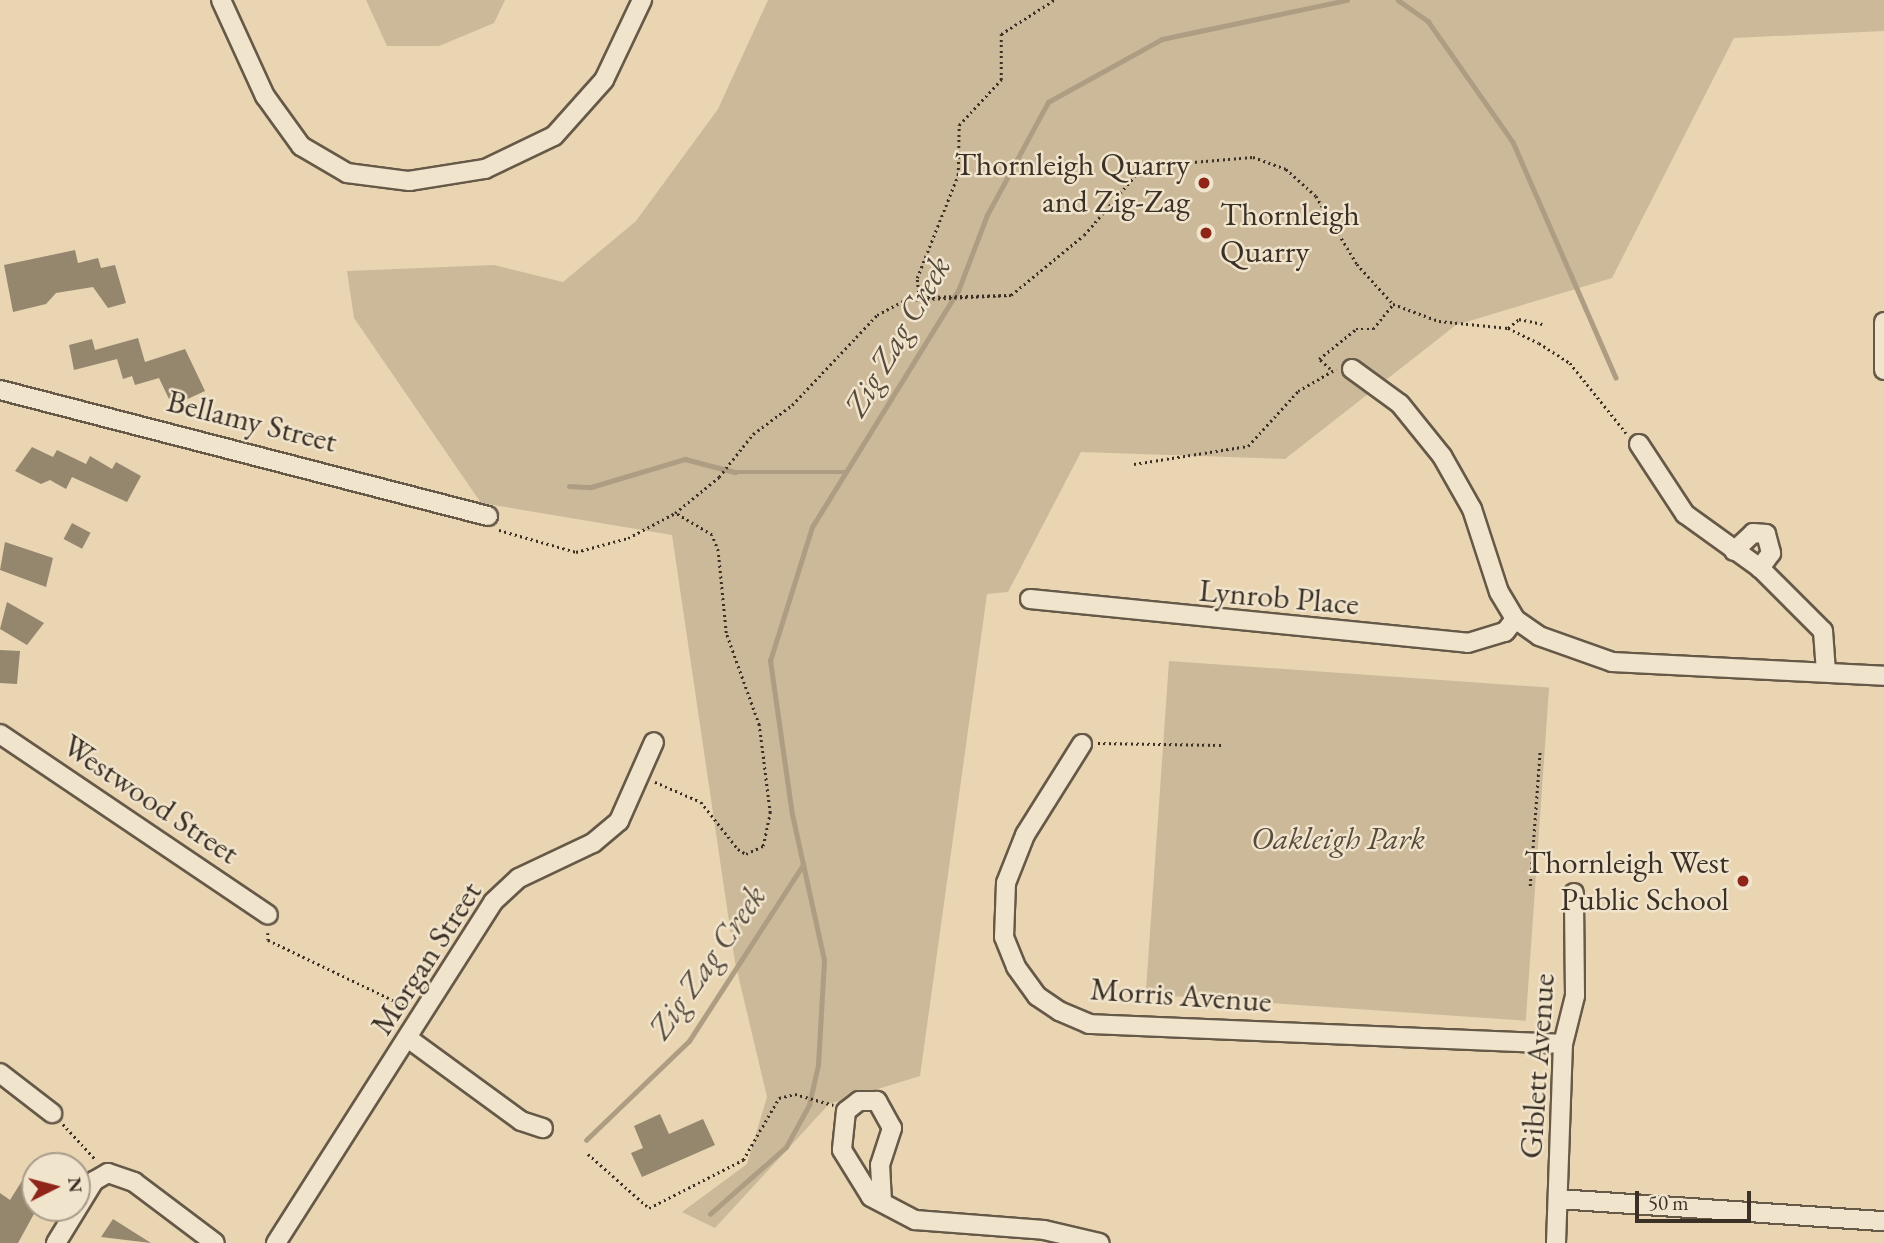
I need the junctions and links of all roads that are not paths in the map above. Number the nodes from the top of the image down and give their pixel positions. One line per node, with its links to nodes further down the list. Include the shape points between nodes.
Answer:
1 (221, 0): 2 (street, via 271,107 301,146 347,173 408,181 485,169 554,136 604,80)
2 (642, 0)
3 (1884, 322): 5 (street)
4 (1352, 369): 12 (street, via 1400,404 1442,456 1472,509 1499,592)
5 (1884, 370)
6 (0, 390): 8 (street, Bellamy Street)
7 (1639, 444): 9 (street, via 1685,514)
8 (488, 516)
9 (1734, 551): 10 (street); 10 (street, via 1753,533 1766,534 1771,553)
10 (1760, 568): 13 (street, via 1823,631)
11 (1030, 599): 12 (street, Lynrob Place, via 1468,642 1505,632)
12 (1515, 619): 13 (street, via 1559,648 1612,662)
13 (1826, 672): 14 (street)
14 (1884, 676)
15 (0, 734): 19 (street, Westwood Street)
16 (654, 743): 20 (street, Morgan Street, via 627,811 608,832 507,886)
17 (1082, 744): 21 (street, Morris Avenue, via 1025,835 1006,883 1004,937 1016,967 1037,996 1059,1011 1089,1024)
18 (1574, 892): 21 (street, Giblett Avenue, via 1574,996 1565,1018)
19 (268, 915)
20 (409, 1039): 24 (street, via 521,1121); 30 (street, Morgan Street)
21 (1563, 1044): 25 (street, Giblett Avenue)
22 (0, 1073): 23 (street)
23 (55, 1116)
24 (543, 1128)
25 (1558, 1199): 27 (street); 32 (street, Giblett Avenue)
26 (882, 1202): 26 (street, via 861,1187 842,1150 846,1111 859,1101 877,1101 892,1128 880,1166); 31 (street, via 933,1223 1044,1230)
27 (1884, 1221)
28 (56, 1243): 29 (street, via 94,1181 108,1173 134,1182)
29 (215, 1243)
30 (276, 1243)
31 (1100, 1243)
32 (1556, 1243)

